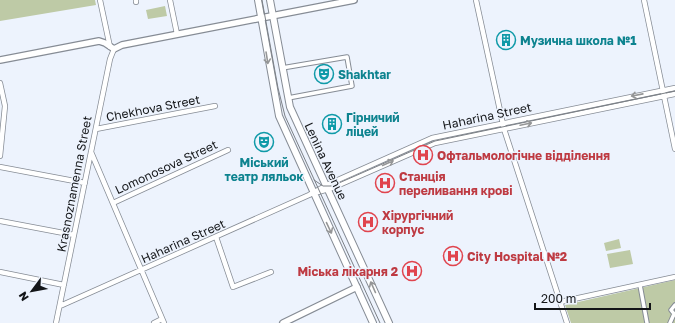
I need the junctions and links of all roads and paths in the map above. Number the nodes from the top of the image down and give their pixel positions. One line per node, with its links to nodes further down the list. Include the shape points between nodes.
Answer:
1 (100, 0): 11 (street)
2 (170, 0): 10 (street)
3 (258, 0): 9 (main road, Lenina Avenue)
4 (270, 0): 8 (main road, Lenina Avenue)
5 (354, 0): 8 (street)
6 (476, 0): 23 (street)
7 (644, 0): 18 (street)
8 (273, 17): 9 (street); 15 (main road, Lenina Avenue)
9 (261, 19): 10 (street); 35 (main road, Lenina Avenue, one-way to 35, via 279,116)
10 (177, 34): 12 (street)
11 (109, 45): 12 (street); 13 (street); 14 (street, via 99,41)
12 (114, 49): 13 (street, Krasnoznamenna Street)
13 (111, 55): 24 (street, Krasnoznamenna Street)
14 (0, 60)
15 (282, 68): 21 (main road, Lenina Avenue); 21 (street, via 348,57 352,86)
16 (0, 83): 29 (street, via 5,110)
17 (675, 88): 18 (street, Haharina Street)
18 (662, 90): 20 (street); 23 (street, Haharina Street, one-way to 23)
19 (675, 94): 20 (street, Haharina Street)
20 (664, 96): 25 (street, Haharina Street, one-way to 20); 26 (street)
21 (287, 99): 34 (main road, Lenina Avenue)
22 (215, 106): 24 (street, Chekhova Street)
23 (502, 123): 25 (street); 34 (street, Haharina Street, via 428,139)
24 (96, 128): 28 (street, Krasnoznamenna Street)
25 (504, 129): 34 (street, Haharina Street, one-way to 25, via 429,145); 47 (street)
26 (675, 149)
27 (228, 150): 36 (street, Lomonosova Street)
28 (91, 152): 31 (street, Krasnoznamenna Street); 32 (street)
29 (0, 156)
30 (0, 167): 33 (street)
31 (88, 167): 32 (street, via 92,164); 33 (street, Krasnoznamenna Street)
32 (98, 168): 36 (street)
33 (85, 183): 38 (street, Krasnoznamenna Street)
34 (326, 185): 35 (street, Haharina Street); 56 (main road, Lenina Avenue, one-way to 34)
35 (313, 193): 39 (street, Haharina Street); 46 (main road, Lenina Avenue, one-way to 46)
36 (113, 203): 40 (street)
37 (0, 221): 38 (street)
38 (74, 235): 44 (street, Krasnoznamenna Street)
39 (216, 237): 40 (street, Haharina Street); 42 (street, via 233,287)
40 (141, 271): 49 (street, Haharina Street); 51 (street)
41 (0, 272): 44 (street)
42 (271, 272)
43 (675, 277): 45 (street)
44 (64, 285): 49 (street, Krasnoznamenna Street)
45 (640, 285): 47 (street); 58 (street)
46 (357, 287): 54 (street); 55 (main road, Lenina Avenue)
47 (560, 302): 57 (street)
48 (675, 305): 50 (street, via 671,308)
49 (60, 306): 52 (street, Krasnoznamenna Street)
50 (674, 314): 59 (street)
51 (163, 321): 53 (street)
52 (56, 323)
53 (154, 323)
54 (283, 323)
55 (373, 323)
56 (389, 323)
57 (567, 323)
58 (647, 323)
59 (670, 323)

